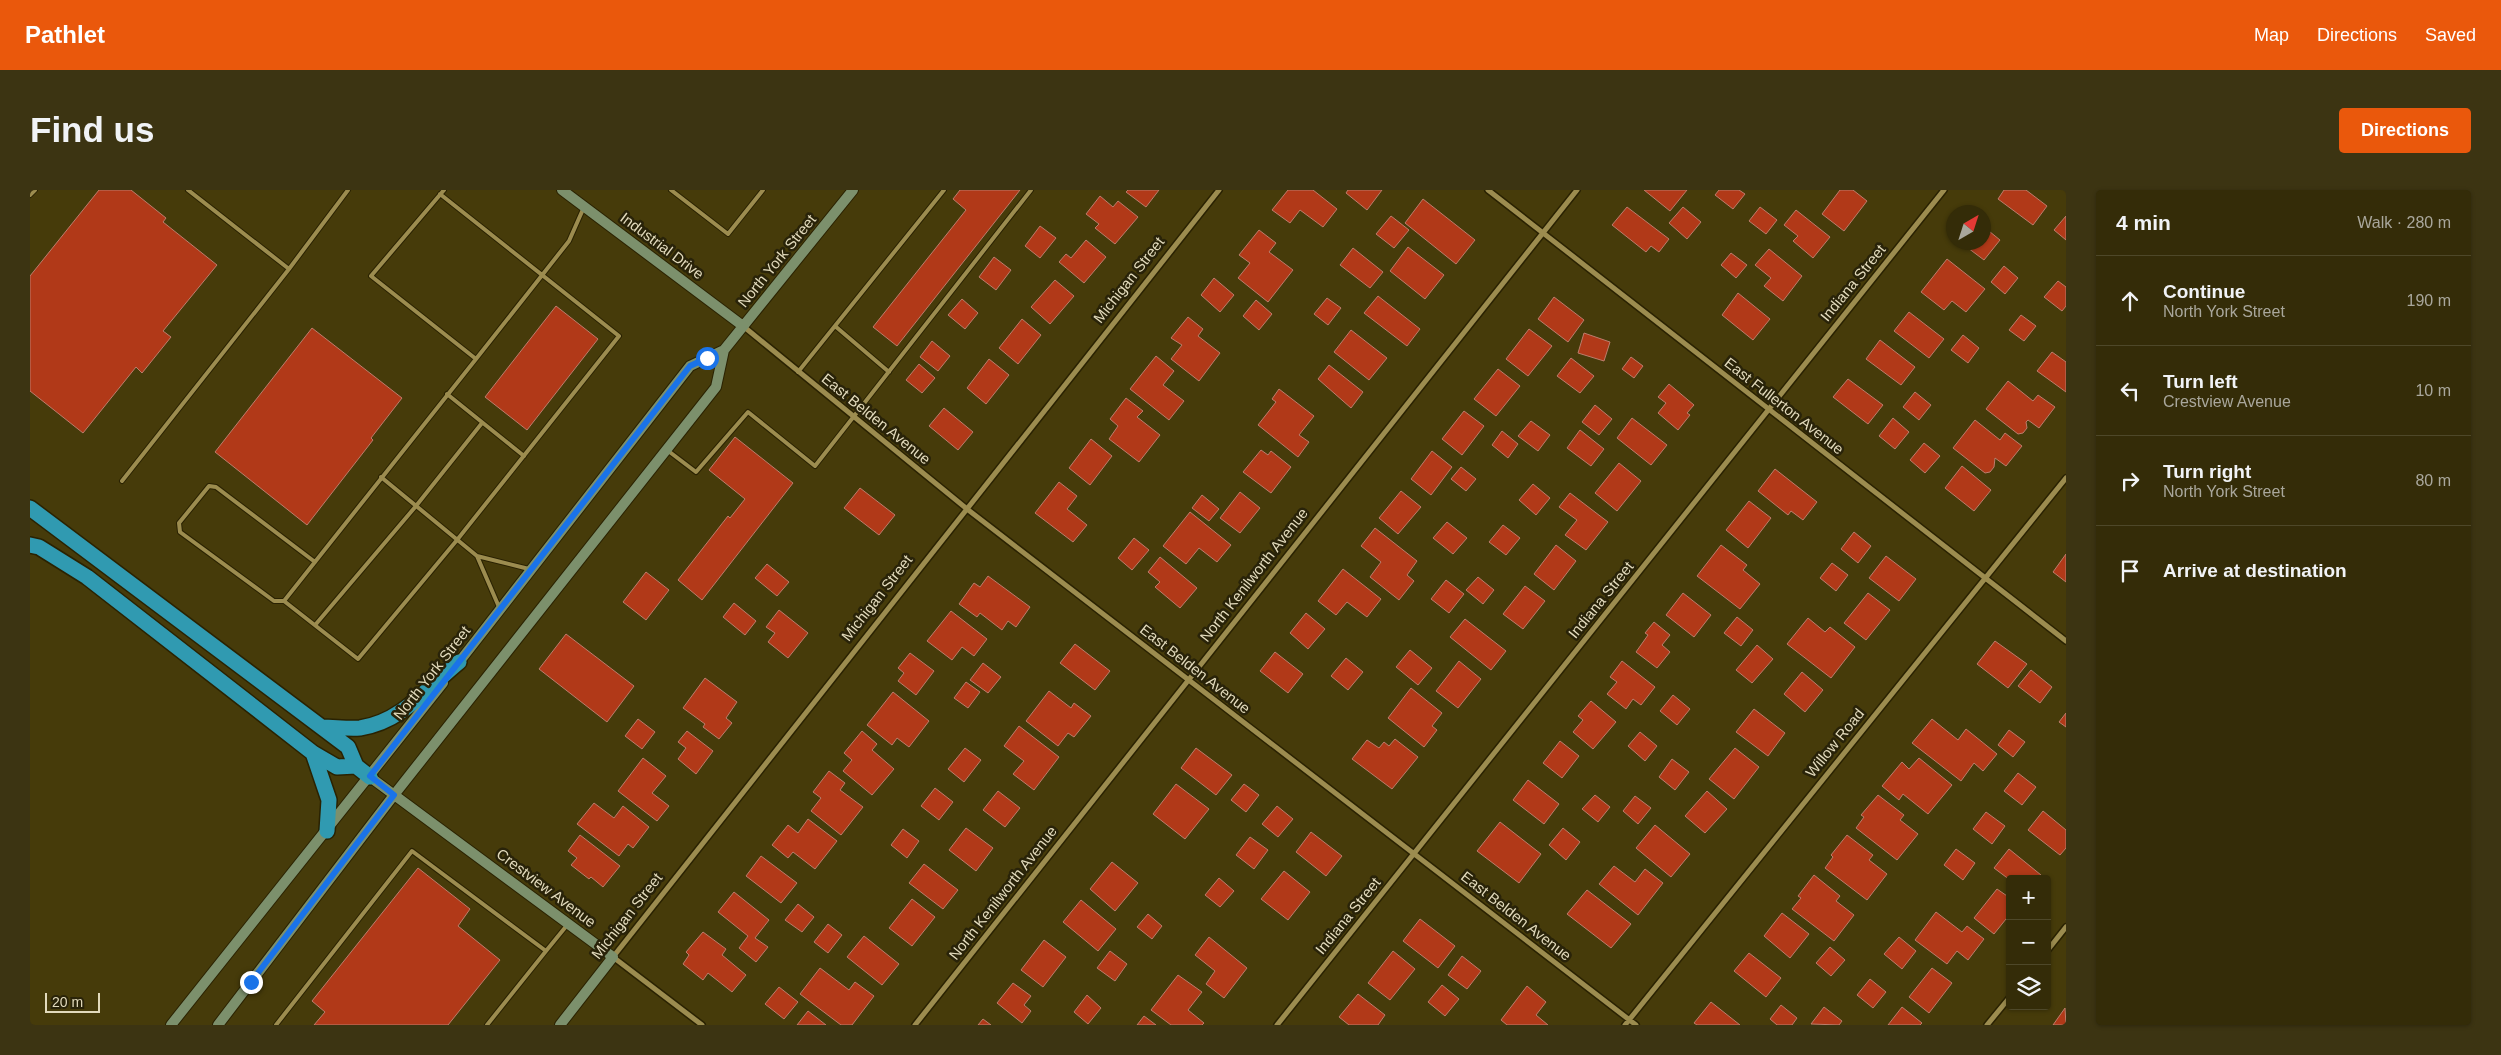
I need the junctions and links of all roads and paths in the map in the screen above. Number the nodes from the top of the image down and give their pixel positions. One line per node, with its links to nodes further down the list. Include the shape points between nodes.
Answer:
1 (34, 190): 16 (lane)
2 (188, 190): 19 (lane)
3 (348, 190): 19 (lane)
4 (444, 190): 15 (lane)
5 (562, 190): 17 (main road, Industrial Drive)
6 (671, 190): 7 (lane, via 728,234)
7 (763, 190)
8 (853, 190): 21 (main road, North York Street)
9 (944, 190): 22 (lane)
10 (1031, 190): 26 (lane)
11 (1219, 190): 38 (street, Michigan Street)
12 (1488, 190): 18 (street, East Fullerton Avenue)
13 (1577, 190): 18 (street, North Kenilworth Avenue)
14 (1944, 190): 28 (street, Indiana Street)
15 (440, 194): 20 (lane); 24 (lane, via 371,276)
16 (30, 195)
17 (584, 207): 20 (lane, via 569,241); 21 (main road, Industrial Drive)
18 (1542, 233): 28 (street, East Fullerton Avenue); 50 (street, North Kenilworth Avenue)
19 (289, 270): 35 (lane)
20 (542, 275): 24 (lane); 32 (lane, via 619,336)
21 (743, 326): 23 (main road, North York Street); 25 (street, East Belden Avenue)
22 (835, 326): 25 (lane); 26 (lane)
23 (724, 350): 31 (main road, North York Street, via 716,387); 43 (main road, North York Street, via 690,366)
24 (476, 359): 27 (lane)
25 (798, 372): 29 (street, East Belden Avenue)
26 (889, 372): 29 (lane)
27 (447, 394): 30 (lane); 33 (lane)
28 (1768, 410): 44 (street, East Fullerton Avenue); 57 (street, Indiana Street)
29 (854, 417): 31 (lane, via 815,466 748,412 696,472); 38 (street, East Belden Avenue)
30 (482, 423): 32 (lane); 36 (lane)
31 (667, 450): 55 (main road, North York Street)
32 (524, 456): 39 (lane)
33 (381, 477): 36 (lane); 42 (lane)
34 (2066, 478): 44 (street, Willow Road)
35 (122, 481)
36 (416, 506): 39 (lane); 47 (lane)
37 (30, 508): 51 (highway)
38 (967, 509): 50 (street, East Belden Avenue); 62 (street, Michigan Street)
39 (457, 540): 41 (lane); 47 (lane, via 358,660)
40 (30, 545): 52 (highway, via 88,578)
41 (477, 556): 43 (lane); 46 (lane)
42 (315, 562): 45 (lane); 45 (lane, via 216,487 209,486 179,523 180,532 274,601)
43 (531, 569): 46 (main road, North York Street)
44 (1984, 578): 48 (street, East Fullerton Avenue); 64 (street, Willow Road)
45 (284, 601): 47 (lane)
46 (500, 610): 49 (main road, North York Street)
47 (316, 624)
48 (2066, 641)
49 (459, 662): 51 (highway, via 413,704 383,722 360,728); 54 (main road, North York Street)
50 (1188, 679): 57 (street, East Belden Avenue); 71 (street, North Kenilworth Avenue)
51 (322, 727): 53 (highway, via 348,747)
52 (314, 752): 53 (highway, via 337,766); 56 (highway, via 329,800)
53 (356, 766): 54 (highway)
54 (370, 776): 55 (main road, Crestview Avenue); 56 (main road, North York Street)
55 (394, 795): 58 (main road, Crestview Avenue); 66 (main road, North York Street)
56 (327, 831): 65 (main road, North York Street)
57 (1414, 854): 64 (street, East Belden Avenue); 72 (street, Indiana Street)
58 (568, 923): 61 (lane); 62 (main road, Crestview Avenue)
59 (2066, 927): 60 (street)
60 (2051, 946)
61 (546, 951): 67 (lane, via 412,851); 68 (lane)
62 (613, 957): 69 (main road, Michigan Street); 70 (street, Crestview Avenue)
63 (2006, 1002): 75 (street)
64 (1629, 1020): 73 (street, Willow Road); 74 (street, East Belden Avenue)
65 (170, 1025)
66 (218, 1025)
67 (276, 1025)
68 (487, 1025)
69 (560, 1025)
70 (702, 1025)
71 (915, 1025)
72 (1277, 1025)
73 (1624, 1025)
74 (1636, 1025)
75 (1987, 1025)

